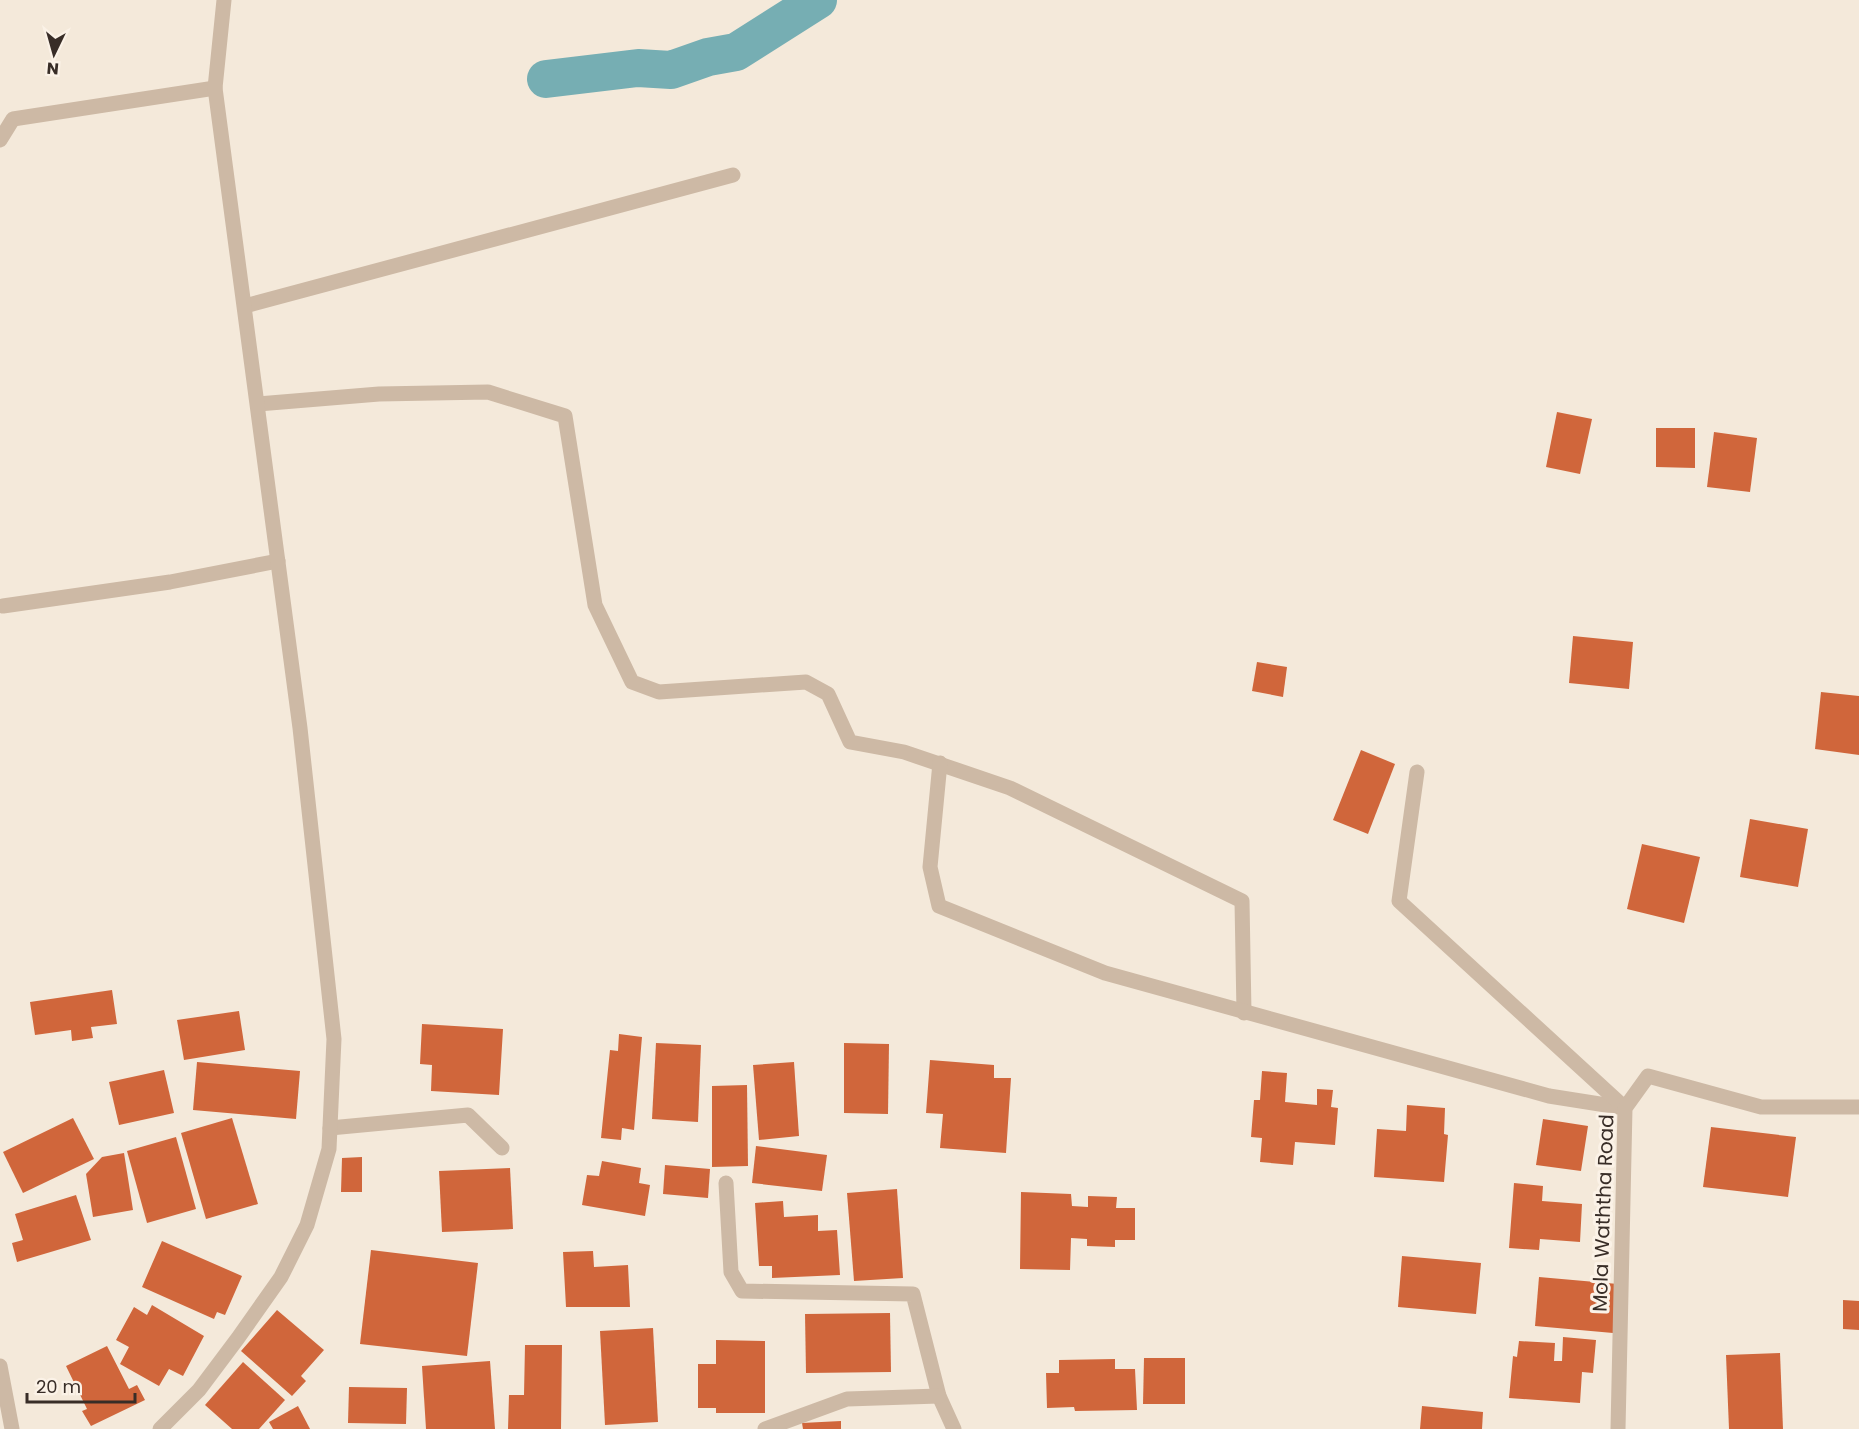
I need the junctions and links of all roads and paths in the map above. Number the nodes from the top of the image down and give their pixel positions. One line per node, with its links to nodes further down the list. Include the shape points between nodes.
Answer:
1 (224, 0): 2 (street)
2 (215, 88): 3 (street, via 13,119); 5 (street)
3 (0, 140)
4 (733, 175): 5 (street)
5 (245, 306): 6 (street)
6 (258, 404): 7 (street); 9 (street, via 379,394 488,392 565,416 595,605 632,681 659,692 806,682 828,694 850,742)
7 (278, 561): 8 (street, via 170,582); 14 (street, via 334,1039)
8 (3, 606)
9 (940, 763): 11 (street, via 1010,788 1242,901); 11 (street, via 930,867 939,906 1105,973)
10 (1418, 772): 13 (street, via 1399,901)
11 (1244, 1013): 13 (street, via 1549,1096)
12 (1859, 1107): 13 (street, Mola Waththa Road, via 1761,1107 1648,1076)
13 (1625, 1108): 23 (street, Mola Waththa Road)
14 (330, 1128): 15 (street, via 468,1115); 20 (street, via 329,1149 307,1225 281,1277 199,1390)
15 (502, 1148)
16 (726, 1183): 18 (street, via 730,1272 742,1291 913,1294)
17 (0, 1366): 19 (street)
18 (939, 1396): 21 (street, via 847,1399); 22 (street)
19 (7, 1424)
20 (160, 1429)
21 (765, 1429)
22 (954, 1429)
23 (1618, 1429)

